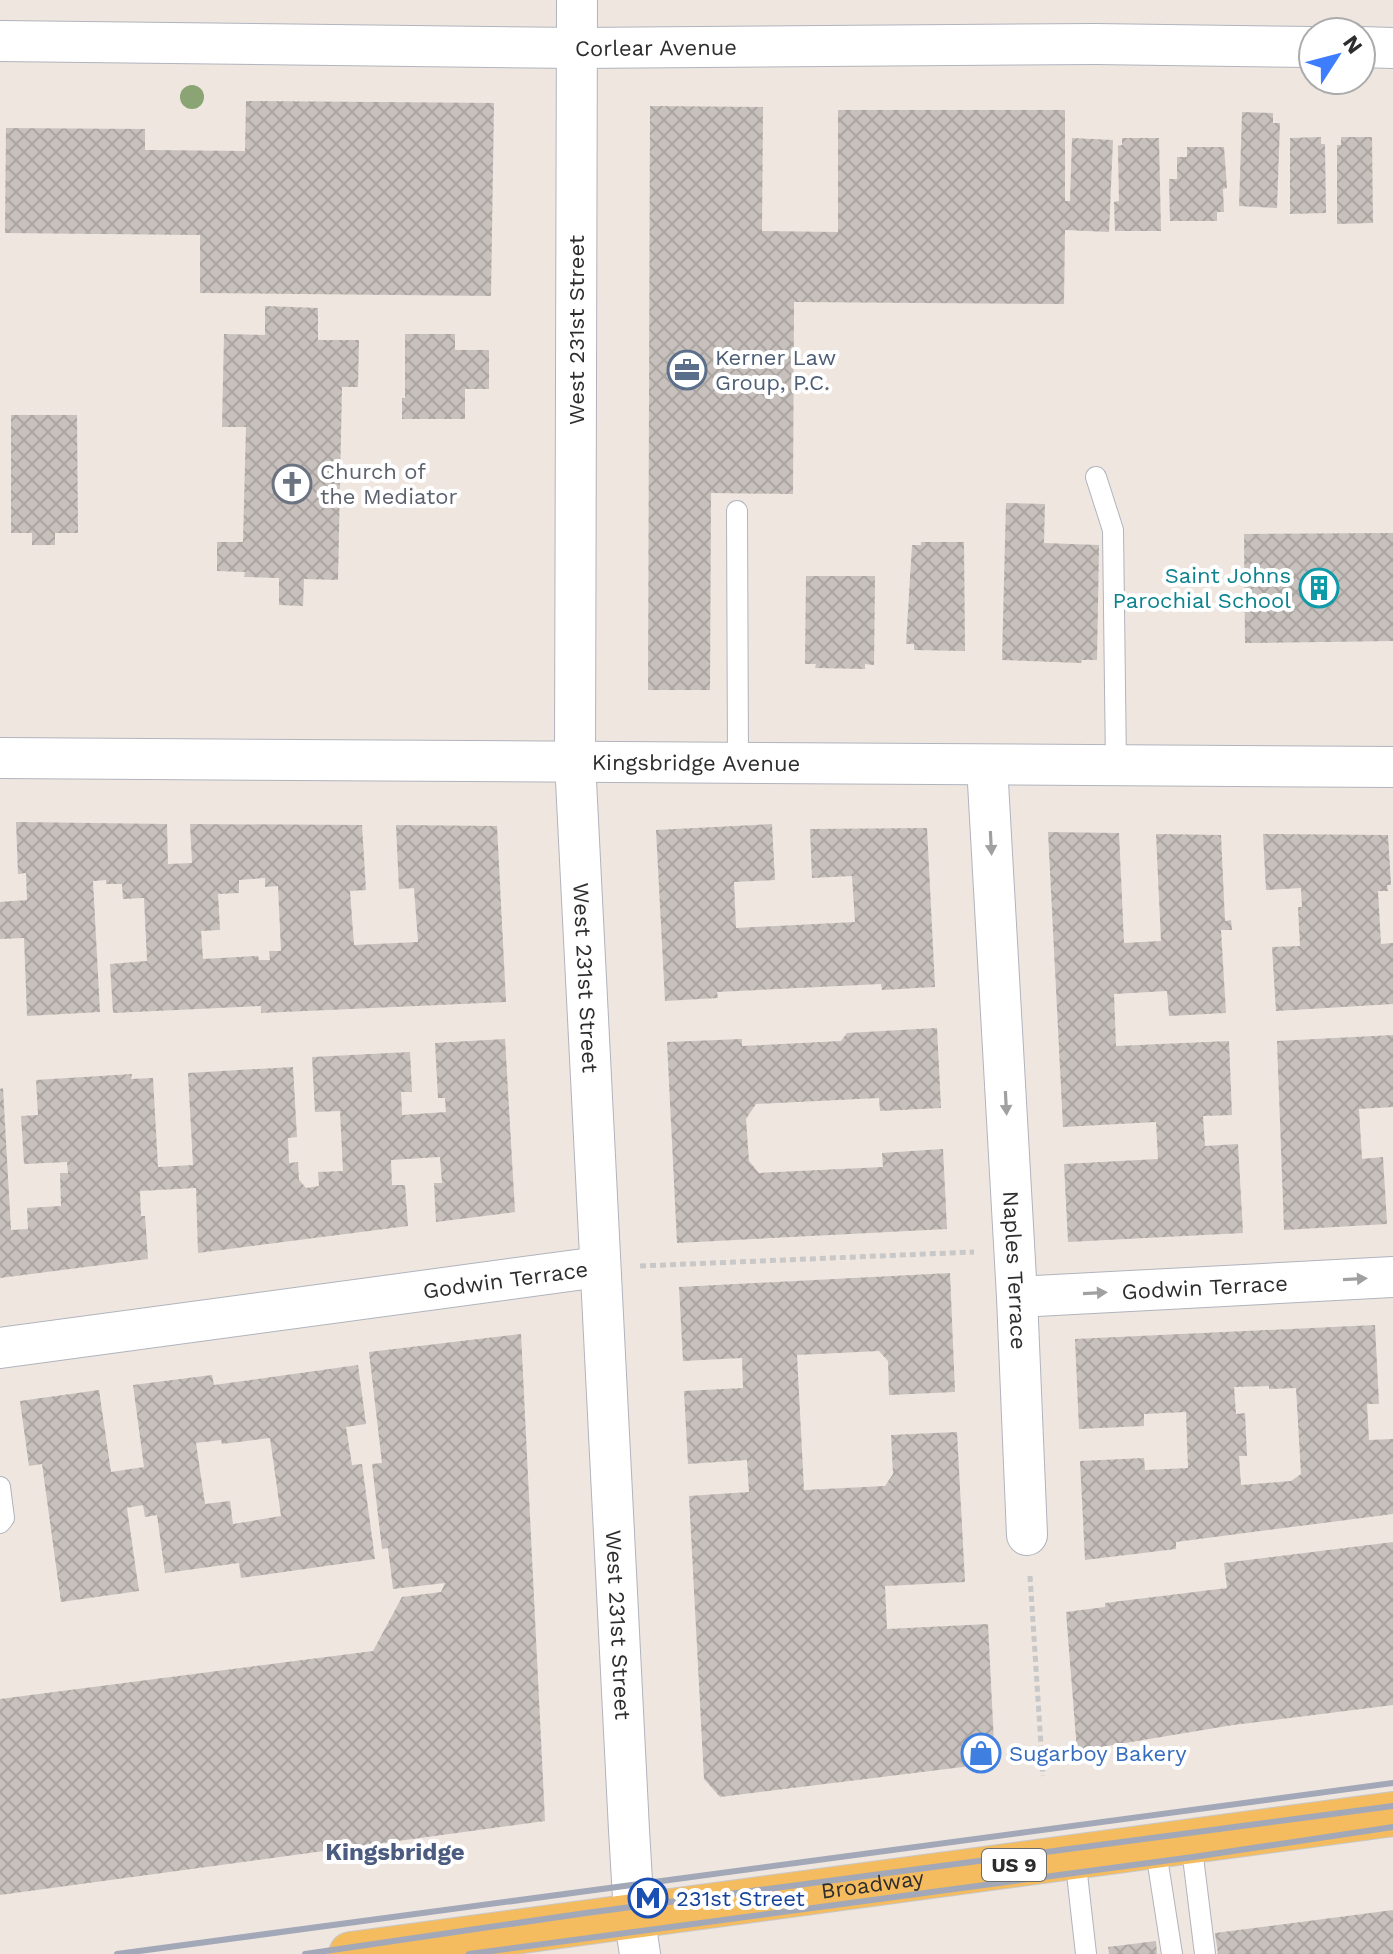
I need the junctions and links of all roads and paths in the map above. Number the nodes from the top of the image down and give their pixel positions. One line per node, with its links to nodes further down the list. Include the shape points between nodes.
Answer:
1 (577, 0): 4 (street, West 231st Street)
2 (0, 41): 4 (street, Corlear Avenue)
3 (1297, 47): 4 (street, Corlear Avenue)
4 (577, 48): 8 (street, West 231st Street)
5 (1096, 477): 11 (lane, via 1113,530)
6 (737, 511): 9 (lane)
7 (0, 758): 8 (street, Kingsbridge Avenue)
8 (575, 761): 9 (street, Kingsbridge Avenue); 14 (street, West 231st Street)
9 (738, 762): 10 (street, Kingsbridge Avenue)
10 (987, 765): 11 (street, Kingsbridge Avenue); 13 (street, Naples Terrace, one-way to 13)
11 (1116, 766): 12 (street, Kingsbridge Avenue)
12 (1393, 767)
13 (1014, 1250): 14 (path, Godwin Terrace); 16 (street, Naples Terrace)
14 (599, 1267): 17 (street, Godwin Terrace); 25 (street, West 231st Street)
15 (1393, 1277): 16 (street, Godwin Terrace, one-way to 15)
16 (1017, 1297): 20 (street, Naples Terrace)
17 (0, 1348)
18 (0, 1487): 19 (lane)
19 (0, 1523)
20 (1027, 1535): 21 (path)
21 (1043, 1776)
22 (1393, 1814): 23 (main road, Broadway / US 9)
23 (1173, 1843): 24 (main road, Broadway / US 9); 28 (lane); 29 (lane)
24 (1075, 1856): 25 (main road, Broadway / US 9); 27 (lane)
25 (637, 1935): 26 (main road, Broadway / US 9)
26 (351, 1954)
27 (1086, 1954)
28 (1172, 1954)
29 (1205, 1954)

